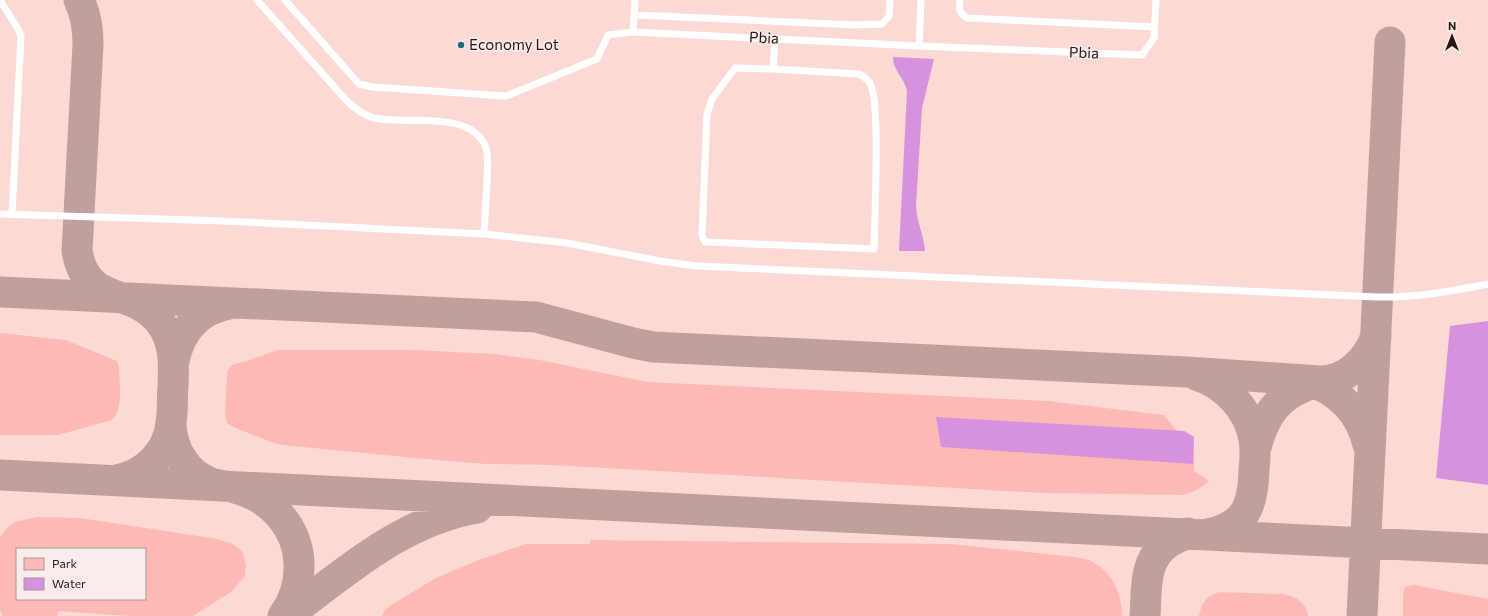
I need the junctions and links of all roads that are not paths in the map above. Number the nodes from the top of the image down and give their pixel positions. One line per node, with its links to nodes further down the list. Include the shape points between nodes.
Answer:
1 (0, 0): 16 (lane, via 21,36)
2 (257, 0): 17 (lane, via 346,100 361,112 381,119 455,123 468,128 480,138 486,148 488,162)
3 (285, 0): 11 (lane, Pbia, via 359,84 372,87 506,96 597,59 608,35)
4 (635, 0): 9 (lane)
5 (890, 0): 9 (lane, via 889,16 882,24 855,25)
6 (921, 0): 13 (lane)
7 (960, 0): 10 (lane, via 959,8 967,18)
8 (1156, 0): 10 (lane, Pbia)
9 (635, 14): 11 (lane)
10 (1154, 27): 13 (lane, Pbia, via 1154,38 1142,55)
11 (633, 32): 12 (lane, Pbia)
12 (775, 39): 13 (lane, Pbia); 14 (lane)
13 (920, 46)
14 (773, 69): 14 (lane, via 735,68 712,99 707,115 702,235 705,242 874,249 876,143 872,88 869,82 859,74)
15 (0, 214): 16 (lane)
16 (12, 214): 17 (lane, via 254,222)
17 (484, 234): 18 (lane, via 567,243 697,266 1399,298)
18 (1488, 284)

